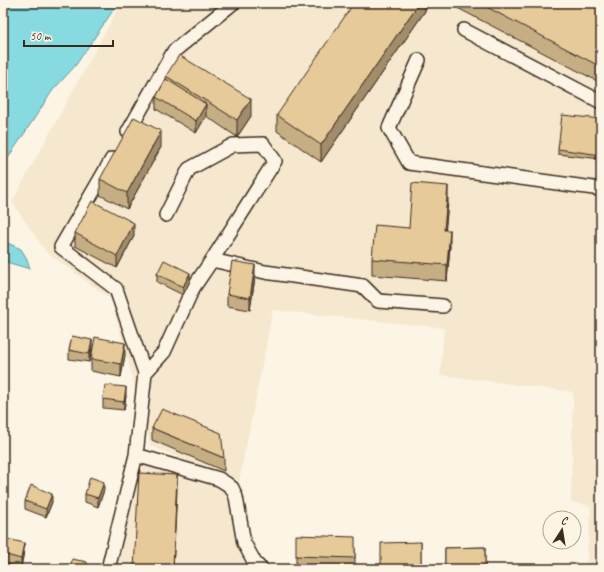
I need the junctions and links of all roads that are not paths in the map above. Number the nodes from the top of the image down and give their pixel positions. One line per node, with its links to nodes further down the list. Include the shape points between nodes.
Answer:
1 (233, 3): 9 (street, via 174,51 61,247 116,288)
2 (464, 30): 4 (street)
3 (419, 60): 5 (street, via 389,128 409,163)
4 (601, 102)
5 (601, 189)
6 (166, 215): 7 (street, via 189,169 233,145 263,144 275,161)
7 (212, 260): 8 (street, via 265,272 363,286 378,300); 9 (street, via 194,288 164,352)
8 (443, 306)
9 (145, 373): 10 (street)
10 (136, 455): 11 (street); 12 (street, via 219,479 232,488 244,543)
11 (108, 569)
12 (261, 569)

